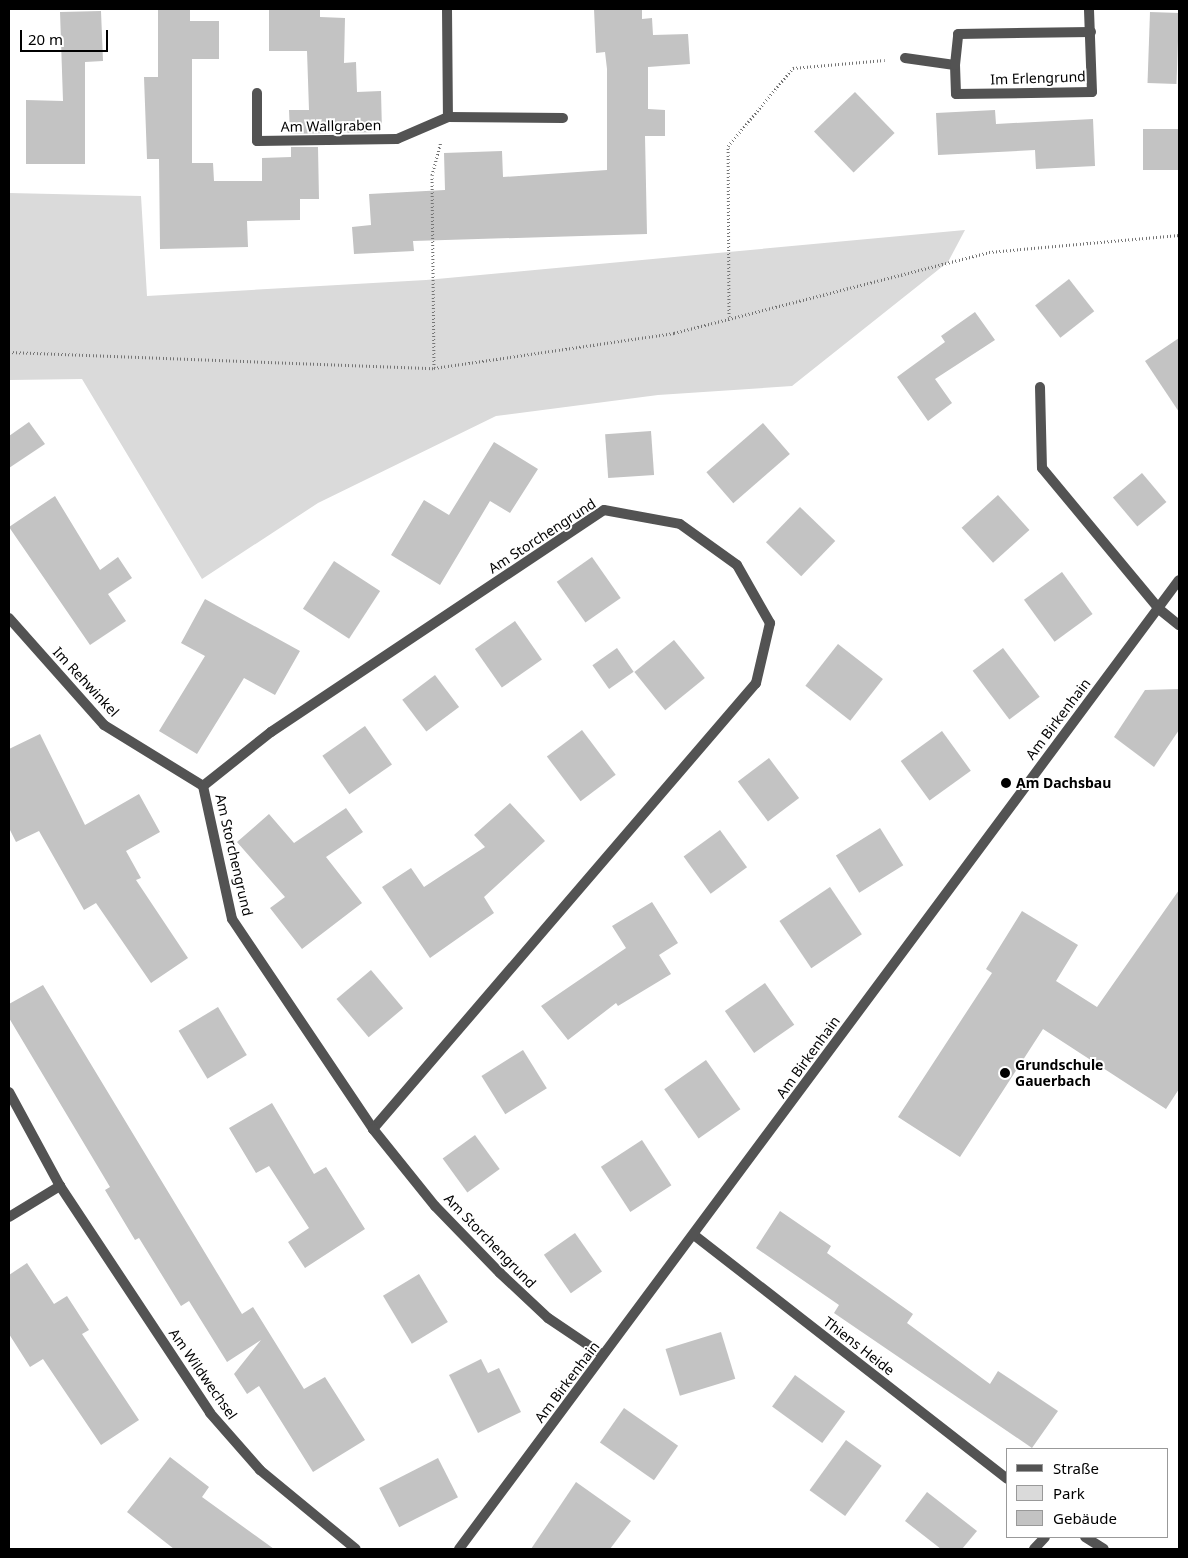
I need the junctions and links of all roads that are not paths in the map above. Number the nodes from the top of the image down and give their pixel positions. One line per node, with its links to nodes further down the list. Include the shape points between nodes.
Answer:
1 (447, 9): 7 (street)
2 (1089, 9): 3 (street, Im Erlengrund)
3 (1092, 32): 5 (street, Im Erlengrund, via 958,34); 5 (street, Im Erlengrund, via 1092,92 956,94)
4 (905, 58): 5 (street)
5 (955, 65)
6 (257, 93): 7 (street, Am Wallgraben, via 257,140 397,139)
7 (448, 117): 8 (street, Am Wallgraben)
8 (563, 118)
9 (1040, 387): 11 (street, via 1042,468)
10 (1179, 580): 11 (street, Am Birkenhain)
11 (1159, 609): 13 (street); 19 (street, Am Birkenhain)
12 (9, 618): 14 (street, Im Rehwinkel, via 104,725)
13 (1179, 625)
14 (203, 786): 16 (street, Am Storchengrund, via 232,919); 16 (street, Am Storchengrund, via 271,732 604,510 680,524 737,565 770,623 756,683)
15 (9, 1092): 17 (street, Am Wildwechsel)
16 (373, 1129): 20 (street, Am Storchengrund, via 435,1206 500,1273 548,1318)
17 (60, 1186): 18 (street); 24 (street, Am Wildwechsel, via 210,1413 260,1470)
18 (9, 1217)
19 (694, 1235): 20 (street, Am Birkenhain); 21 (street, Thiens Heide)
20 (604, 1355): 25 (street, Am Birkenhain)
21 (1006, 1478)
22 (1044, 1538): 26 (street)
23 (1087, 1538): 27 (street)
24 (356, 1549)
25 (459, 1549)
26 (1034, 1549)
27 (1104, 1549)

